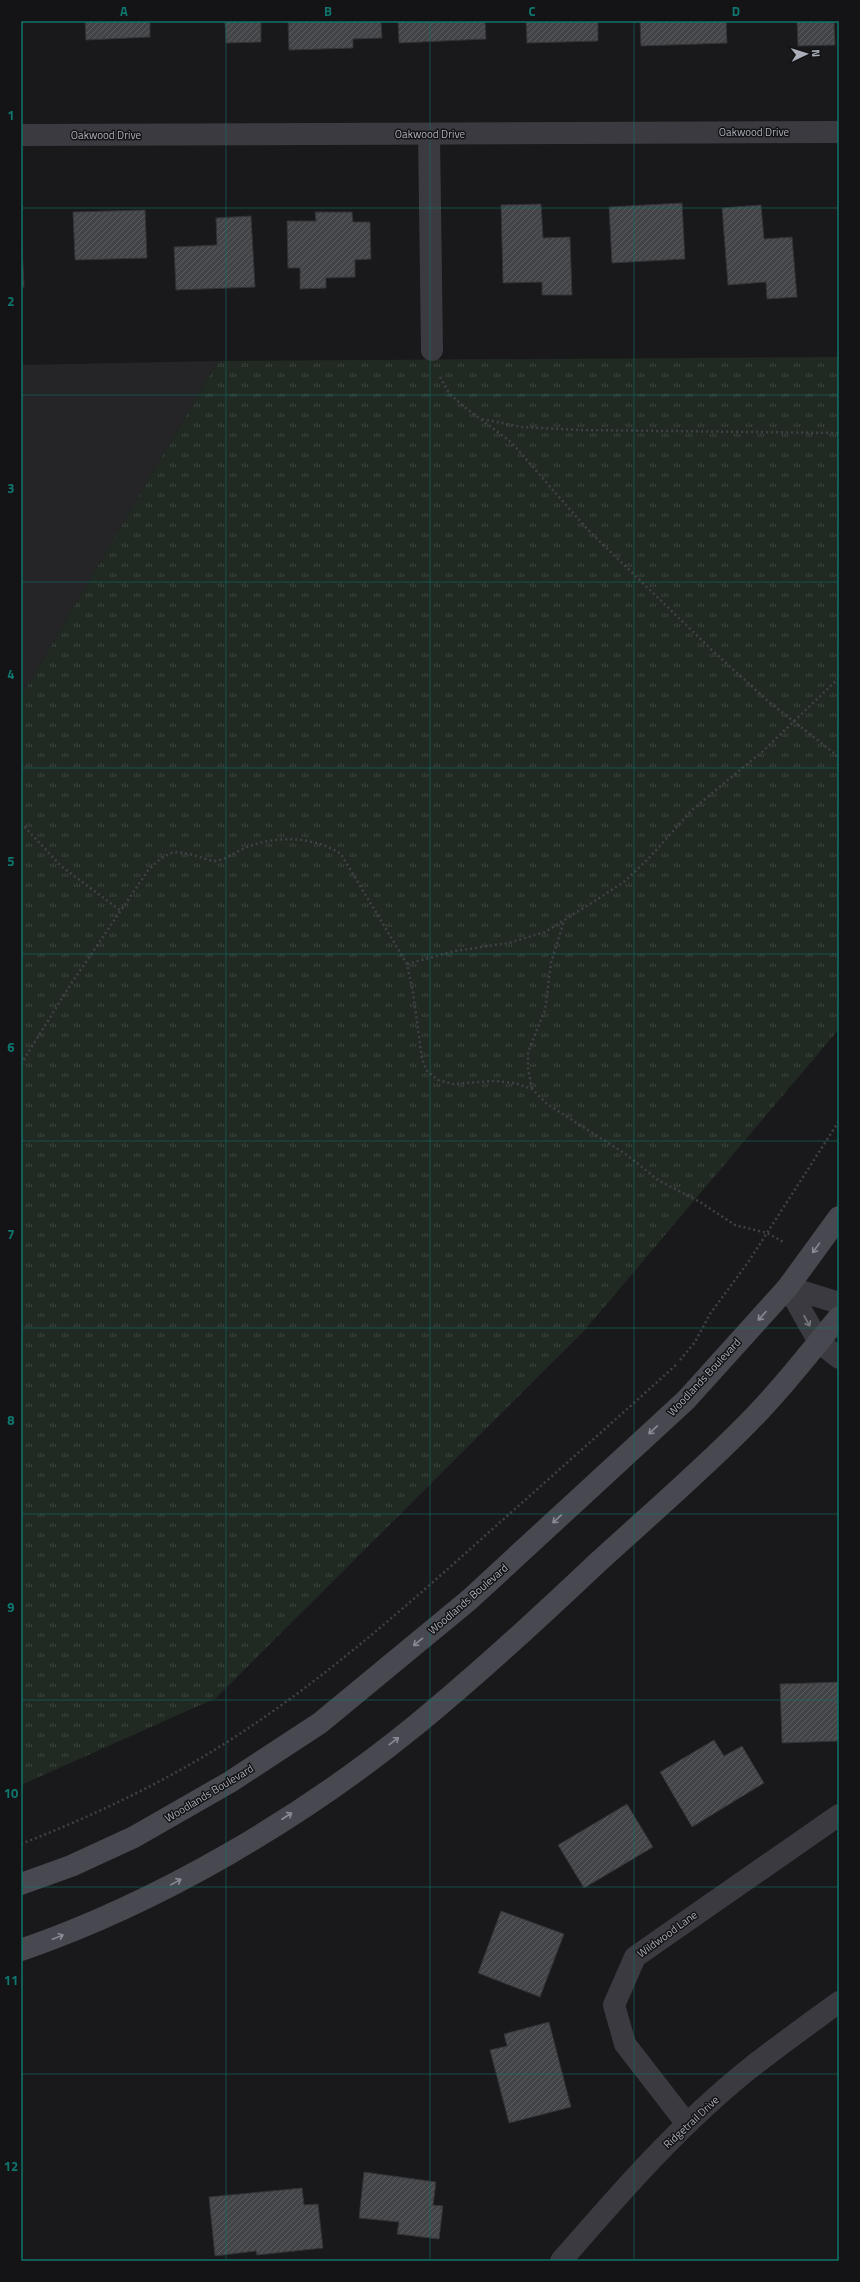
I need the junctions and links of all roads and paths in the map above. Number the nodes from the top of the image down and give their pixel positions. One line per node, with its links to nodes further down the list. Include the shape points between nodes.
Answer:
1 (839, 132): 2 (street, Oakwood Drive)
2 (429, 134): 3 (street, Oakwood Drive); 4 (street)
3 (21, 135)
4 (432, 350): 5 (path, via 439,376 449,394)
5 (481, 419): 6 (path, via 522,427 579,430); 8 (path, via 512,442 594,536 714,652)
6 (839, 433)
7 (839, 678): 8 (path)
8 (794, 722): 9 (path); 12 (path, via 731,780 693,809 625,881)
9 (839, 757)
10 (21, 823): 11 (path, via 61,866)
11 (120, 911): 13 (path, via 149,869 163,856 178,850 213,861 227,858 258,843 309,840 329,846 341,854); 14 (path)
12 (564, 921): 13 (path, via 545,932 509,943 455,951); 15 (path, via 551,963 545,1010 528,1052)
13 (407, 964): 15 (path, via 422,1060 427,1071 438,1080 453,1084 494,1081 515,1083)
14 (21, 1064)
15 (532, 1089): 18 (path, via 547,1104 627,1155 658,1180 700,1202 735,1225)
16 (839, 1121): 18 (path)
17 (839, 1217): 19 (street, Woodlands Boulevard, one-way to 19)
18 (767, 1233): 25 (path, via 678,1364 360,1647 241,1734 180,1771 68,1826)
19 (788, 1287): 20 (street); 22 (street, one-way to 22); 26 (street, Woodlands Boulevard, one-way to 26, via 674,1410 470,1600 320,1723 230,1782 134,1836 71,1866)
20 (839, 1303)
21 (839, 1317): 22 (street)
22 (819, 1342): 23 (street); 27 (street, one-way to 22, via 59,1937 170,1886 251,1840 342,1780 416,1725 559,1599 740,1432)
23 (839, 1358)
24 (839, 1815): 29 (street, Wildwood Lane, via 634,1957 614,2005 625,2044)
25 (21, 1844)
26 (21, 1884)
27 (21, 1950)
28 (839, 2002): 29 (street, Ridgetrail Drive, via 749,2069)
29 (687, 2124): 30 (street, Ridgetrail Drive, via 627,2185)
30 (561, 2261)

